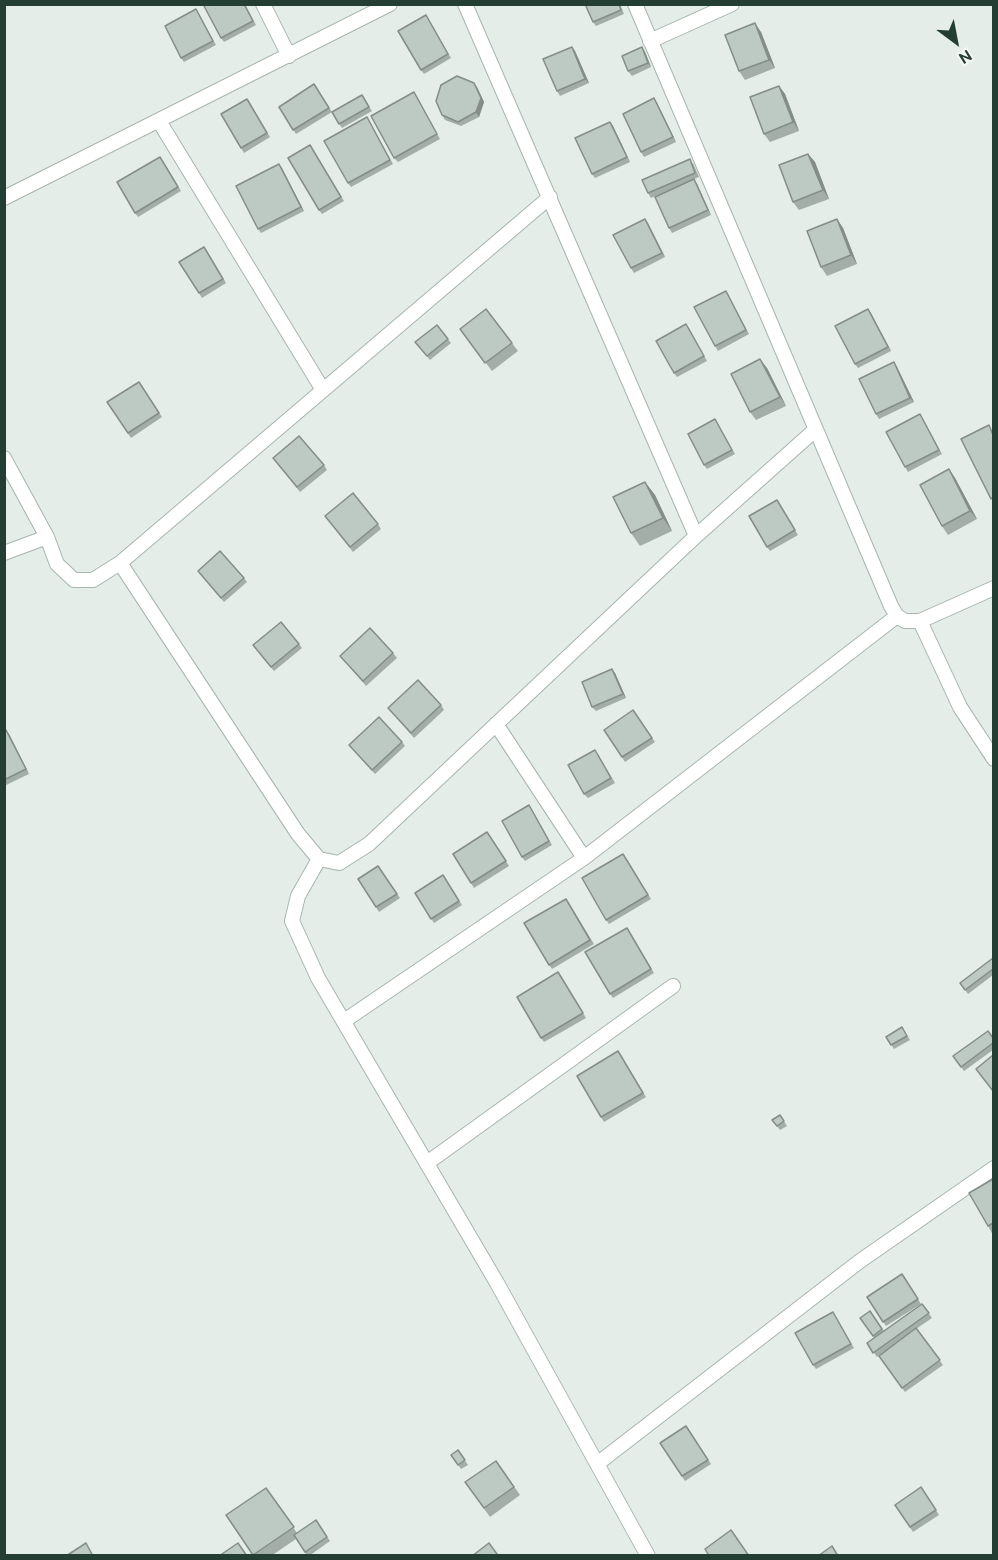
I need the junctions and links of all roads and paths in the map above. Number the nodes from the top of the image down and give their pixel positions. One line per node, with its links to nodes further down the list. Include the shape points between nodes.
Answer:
1 (263, 4): 7 (street)
2 (390, 4): 7 (street)
3 (465, 4): 9 (street)
4 (635, 4): 6 (street)
5 (732, 4): 6 (street)
6 (650, 41): 12 (street)
7 (290, 56): 8 (street)
8 (159, 121): 10 (street); 11 (street)
9 (550, 197): 11 (street); 14 (street)
10 (4, 198)
11 (323, 390): 17 (street)
12 (815, 430): 14 (street); 19 (street)
13 (4, 458): 15 (street)
14 (696, 536): 21 (street)
15 (46, 537): 16 (street); 17 (street, via 57,564 74,580 93,580)
16 (4, 553)
17 (120, 563): 24 (street, via 298,834)
18 (993, 588): 20 (street)
19 (897, 616): 20 (street, via 905,621); 23 (street)
20 (920, 621): 22 (street, via 960,707)
21 (496, 724): 23 (street); 24 (street, via 369,843 339,863)
22 (993, 759)
23 (585, 858): 26 (street)
24 (319, 859): 26 (street, via 298,896 292,921)
25 (673, 986): 27 (street)
26 (344, 1022): 27 (street)
27 (427, 1162): 29 (street)
28 (993, 1168): 29 (street, via 860,1261)
29 (597, 1464): 30 (street)
30 (648, 1556)

